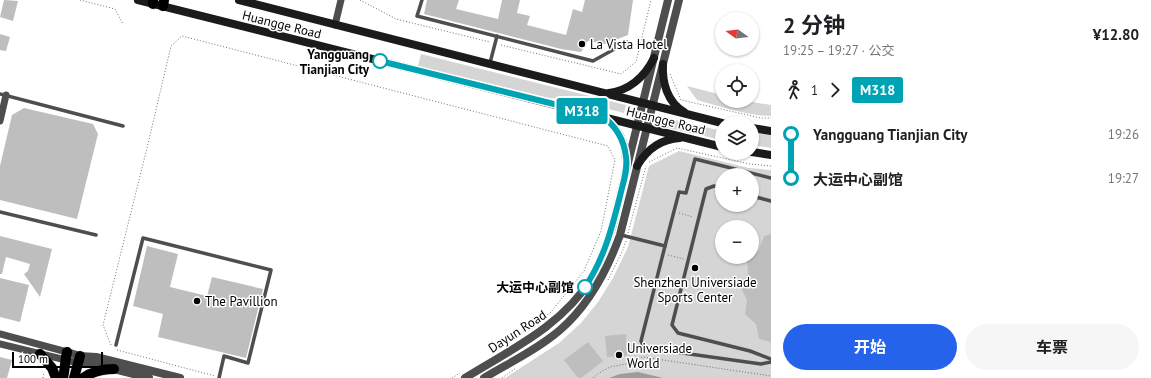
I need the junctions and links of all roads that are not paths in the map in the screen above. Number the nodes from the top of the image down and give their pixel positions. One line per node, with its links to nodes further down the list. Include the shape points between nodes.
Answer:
1 (138, 0): 7 (main road, Huangge Road)
2 (239, 0): 9 (main road, Huangge Road)
3 (341, 0): 9 (street)
4 (422, 0): 10 (lane, via 418,16)
5 (668, 0): 12 (street, Dayun Road)
6 (679, 0): 14 (street, Dayun Road)
7 (153, 2): 8 (main road, Huangge Road)
8 (164, 3): 20 (main road, Huangge Road)
9 (335, 24): 13 (main road, Huangge Road)
10 (497, 36): 11 (lane, via 593,61); 13 (lane)
11 (626, 42)
12 (654, 58): 15 (main road, via 633,84 615,92); 17 (street, Dayun Road)
13 (490, 64): 15 (main road, Huangge Road)
14 (663, 64): 18 (street, Dayun Road); 19 (main road, via 666,90 676,105)
15 (604, 93): 17 (main road, Huangge Road)
16 (3, 94): 21 (street); 24 (lane)
17 (643, 103): 18 (main road, Huangge Road); 22 (street, Dayun Road)
18 (653, 106): 19 (main road, Huangge Road); 25 (street, Dayun Road)
19 (690, 115): 23 (main road, Huangge Road)
20 (602, 116): 22 (main road, Huangge Road); 33 (main road, via 620,136 626,157)
21 (0, 120)
22 (638, 121): 25 (main road, Huangge Road); 33 (street, Dayun Road)
23 (715, 121)
24 (123, 126)
25 (647, 128): 28 (main road, Huangge Road); 32 (street, Dayun Road)
26 (759, 129): 27 (main road)
27 (771, 131)
28 (689, 138): 29 (main road, Huangge Road); 32 (main road, via 661,142 646,153)
29 (715, 145)
30 (759, 153): 31 (main road)
31 (771, 155)
32 (637, 166): 40 (street, Dayun Road)
33 (626, 171): 52 (street, Dayun Road, via 606,247 580,294 546,328)
34 (771, 178): 41 (lane, via 695,159 686,193 679,192)
35 (715, 186): 48 (lane, via 706,189 672,325 678,333)
36 (759, 198): 37 (lane)
37 (771, 201)
38 (0, 212): 39 (lane)
39 (96, 235)
40 (620, 235): 41 (lane); 50 (street, Dayun Road, via 608,267 580,310 546,340)
41 (665, 246): 49 (lane, via 641,341 643,344 648,348 761,364)
42 (0, 334): 46 (street)
43 (0, 344): 45 (street)
44 (116, 345): 59 (lane, via 143,238 271,270 248,363 224,356)
45 (40, 354): 46 (street); 53 (main road, via 52,368)
46 (66, 356): 47 (street); 54 (main road)
47 (79, 359): 51 (street); 55 (main road); 58 (street, via 96,357)
48 (771, 359)
49 (771, 362)
50 (501, 368): 60 (street, Dayun Road); 61 (street)
51 (114, 369): 56 (main road, via 95,371); 57 (street)
52 (465, 374)
53 (56, 378)
54 (63, 378)
55 (74, 378)
56 (83, 378)
57 (150, 378)
58 (180, 378)
59 (219, 378)
60 (484, 378)
61 (493, 378)

